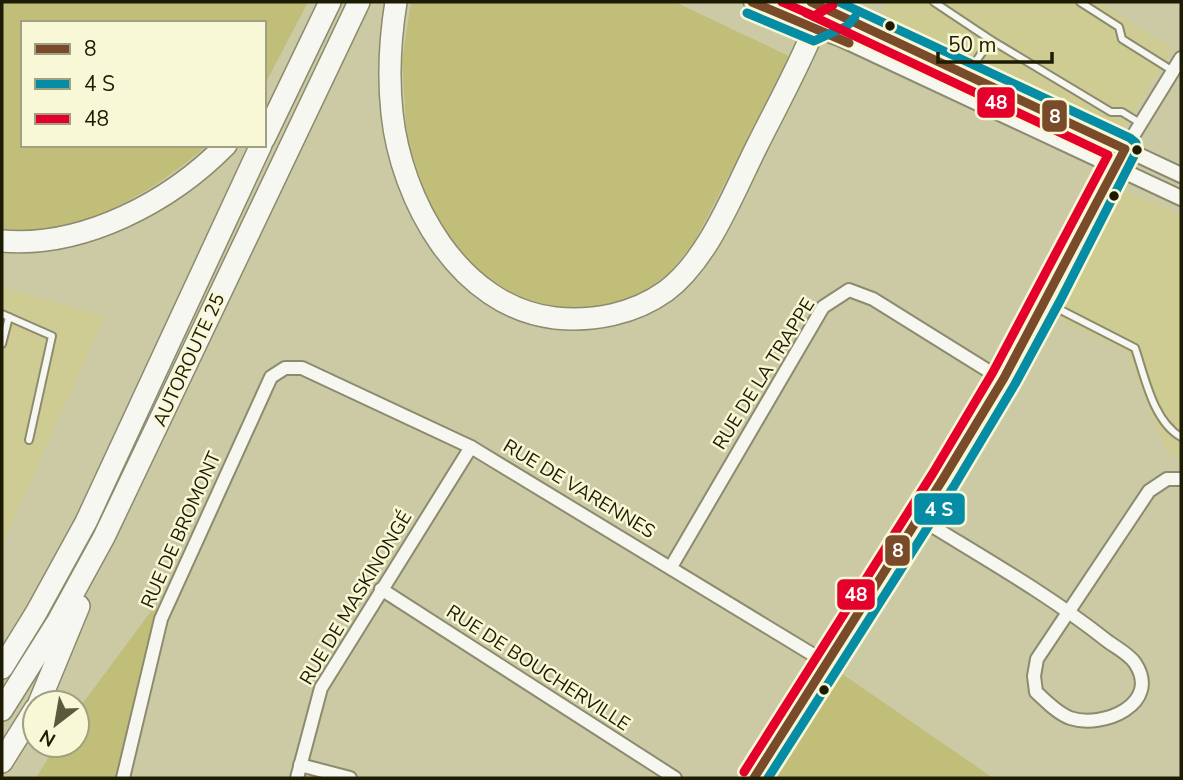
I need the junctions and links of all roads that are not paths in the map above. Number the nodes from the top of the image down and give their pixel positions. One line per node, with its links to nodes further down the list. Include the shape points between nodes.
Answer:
1 (330, 2): 15 (highway)
2 (359, 2): 36 (highway, AUTOROUTE 25)
3 (397, 2): 10 (highway, via 389,64 392,113 405,175 426,219 455,261 485,290 521,311 564,319 609,316 638,307 667,290 689,269 718,222)
4 (752, 2): 10 (main road)
5 (850, 2): 9 (main road)
6 (934, 2): 11 (lane)
7 (1080, 2): 13 (lane, via 1119,27 1122,39)
8 (820, 4): 9 (main road); 10 (main road)
9 (841, 16): 10 (main road); 14 (street)
10 (814, 29): 16 (street)
11 (991, 40): 14 (lane); 18 (lane, via 1111,112 1122,112)
12 (1181, 58): 13 (street)
13 (1173, 71): 18 (street)
14 (966, 75): 16 (lane); 22 (street)
15 (287, 92): 17 (highway); 19 (highway)
16 (958, 94): 23 (street)
17 (266, 109)
18 (1140, 123): 22 (street)
19 (266, 135)
20 (224, 147): 26 (highway, via 172,188 110,222 61,238)
21 (260, 147): 42 (highway, AUTOROUTE 25, via 86,522)
22 (1125, 149): 23 (street); 24 (street)
23 (1116, 167): 25 (street); 27 (street)
24 (1181, 175)
25 (1181, 198)
26 (2, 241)
27 (1046, 303): 31 (street); 32 (lane, via 1135,348 1158,412)
28 (5, 315): 29 (lane); 33 (lane, via 52,336)
29 (2, 344)
30 (302, 368): 34 (street, RUE DE VARENNES); 48 (street, RUE DE BROMONT, via 285,368 271,377 161,619)
31 (1003, 380): 37 (street); 38 (street, RUE DE LA TRAPPE, via 873,299 849,290 823,307)
32 (1181, 437)
33 (29, 440)
34 (471, 447): 38 (street, RUE DE VARENNES); 39 (street, RUE DE MASKINONGÉ)
35 (1181, 480): 40 (street, via 1167,480 1149,491)
36 (120, 504): 43 (highway); 44 (highway, AUTOROUTE 25, via 58,621)
37 (919, 518): 40 (street); 41 (street)
38 (671, 567): 41 (street, RUE DE VARENNES)
39 (380, 589): 47 (street, RUE DE MASKINONGÉ, via 320,688); 50 (street, RUE DE BOUCHERVILLE)
40 (1069, 610): 40 (street, via 1135,663 1142,683 1137,701 1117,716 1094,721 1070,718 1036,692 1037,659)
41 (825, 662): 51 (street)
42 (2, 668)
43 (45, 689)
44 (2, 710)
45 (21, 731): 46 (highway)
46 (2, 762)
47 (299, 772): 49 (street)
48 (123, 778)
49 (350, 778)
50 (676, 778)
51 (754, 778)

